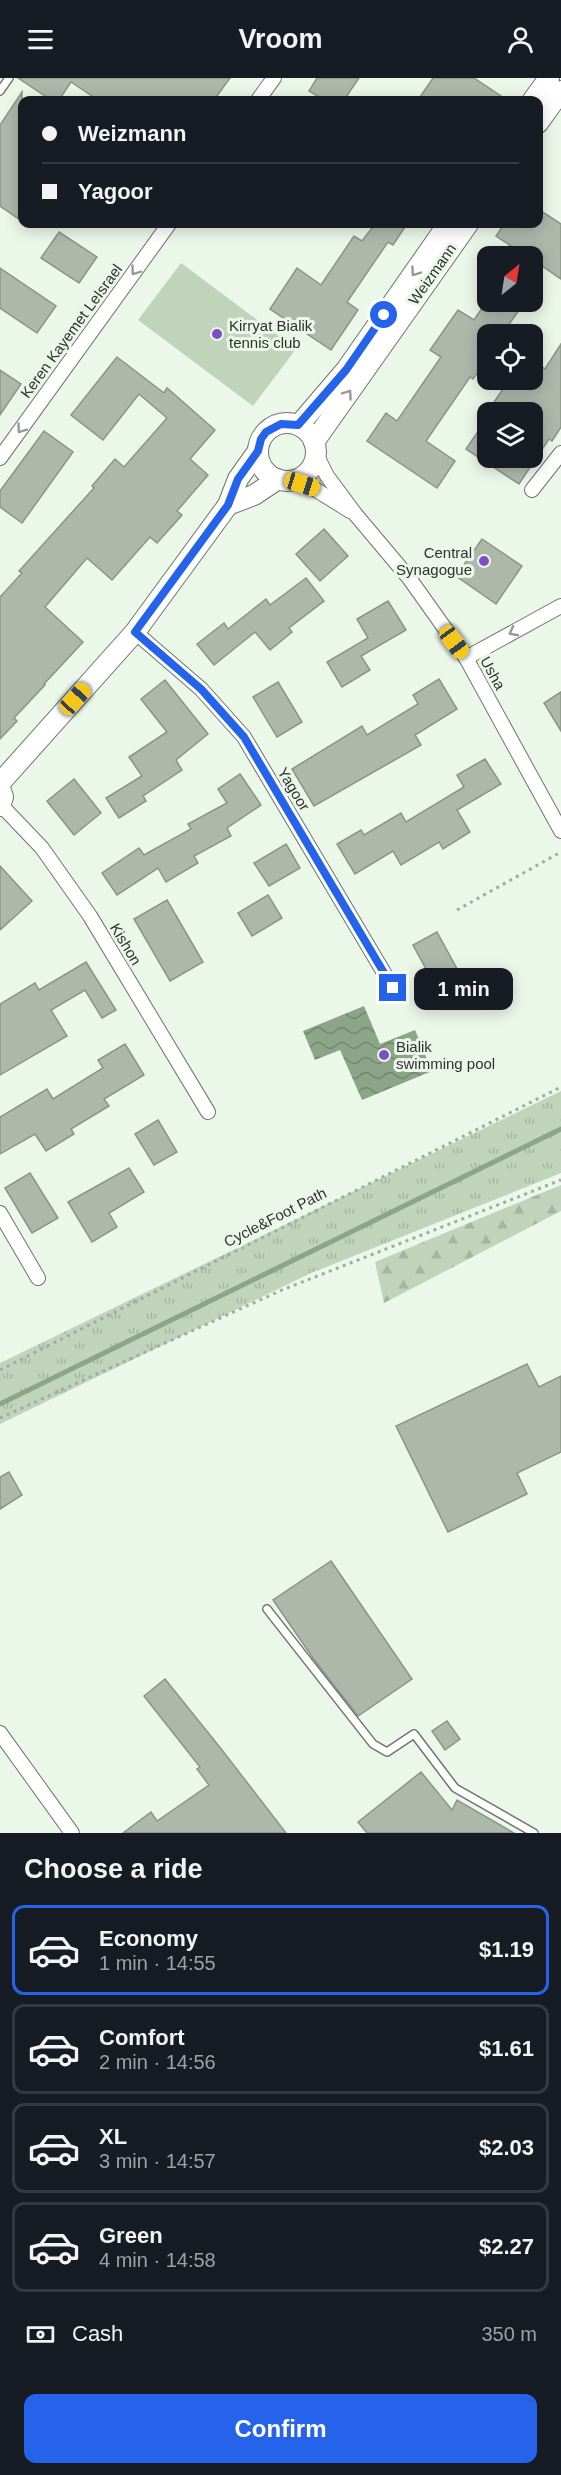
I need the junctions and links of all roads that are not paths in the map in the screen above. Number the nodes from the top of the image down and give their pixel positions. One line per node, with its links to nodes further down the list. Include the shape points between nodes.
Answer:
1 (9, 78): 4 (lane)
2 (274, 78): 6 (street)
3 (549, 78): 7 (street)
4 (0, 91)
5 (561, 91): 8 (street)
6 (261, 96)
7 (537, 96)
8 (543, 116)
9 (166, 228): 16 (street, Keren Kayemet LeIsrael, one-way to 16)
10 (445, 228): 12 (street, Weizmann, one-way to 12, via 346,370)
11 (465, 228): 13 (street, Weizmann, one-way to 11)
12 (298, 425): 13 (street, via 310,435); 14 (street, via 273,427 261,439)
13 (315, 448): 17 (street, via 307,473); 20 (street, Usha, via 327,476)
14 (258, 451): 17 (street, via 266,471); 19 (street, via 238,479)
15 (561, 453): 18 (street)
16 (0, 458)
17 (284, 480): 19 (street); 20 (street, Usha, via 313,488)
18 (532, 490)
19 (228, 505): 22 (street)
20 (356, 515): 23 (street, Usha, via 409,578)
21 (561, 606): 23 (street, one-way to 23)
22 (135, 632): 24 (street); 27 (street, Yagoor, via 201,689 244,737)
23 (466, 657): 26 (street, Usha)
24 (0, 783)
25 (0, 800): 28 (street, Kishon, via 42,848 90,916)
26 (561, 831)
27 (393, 988)
28 (208, 1112)
29 (0, 1213): 30 (street)
30 (38, 1278)
31 (267, 1609): 34 (lane, via 373,1744 387,1752 414,1734 455,1788)
32 (0, 1733): 33 (street)
33 (72, 1833)
34 (534, 1833)

